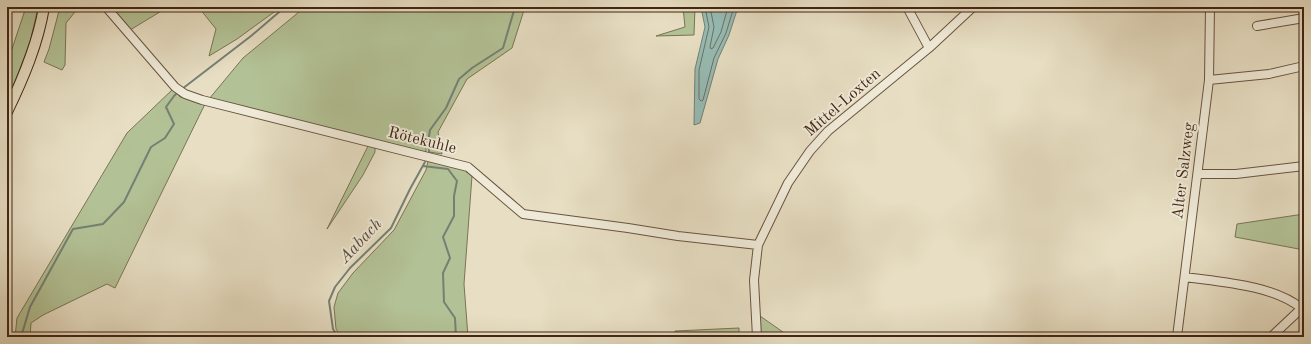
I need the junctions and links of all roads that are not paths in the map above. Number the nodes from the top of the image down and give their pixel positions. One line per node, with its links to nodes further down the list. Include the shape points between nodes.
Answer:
1 (44, 7): 11 (main road, via 41,25)
2 (106, 7): 14 (street, Rötekuhle, via 175,87 185,94 468,167 523,214)
3 (907, 7): 8 (street)
4 (973, 7): 8 (street, Mittel-Loxten)
5 (1210, 7): 10 (street, Alter Salzweg)
6 (1304, 18): 7 (street)
7 (1257, 26)
8 (928, 48): 14 (street, Mittel-Loxten, via 828,131 810,151 788,183)
9 (1304, 66): 10 (street, via 1269,74)
10 (1209, 80): 13 (street, Alter Salzweg)
11 (7, 112)
12 (1304, 166): 13 (street, via 1236,174)
13 (1198, 174): 15 (street, Alter Salzweg)
14 (758, 245): 17 (street, Mittel-Loxten, via 754,280)
15 (1185, 277): 16 (street, via 1255,288); 18 (street, Alter Salzweg)
16 (1303, 307): 19 (street)
17 (757, 337)
18 (1177, 337)
19 (1271, 337)

